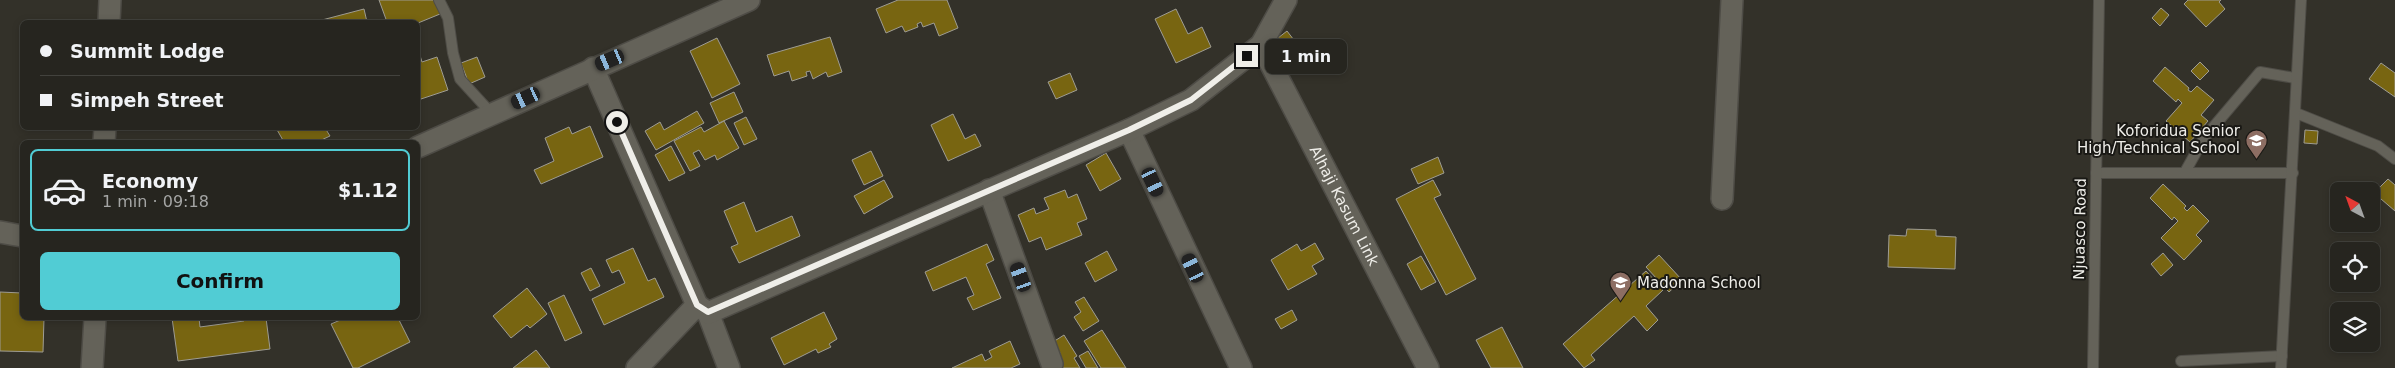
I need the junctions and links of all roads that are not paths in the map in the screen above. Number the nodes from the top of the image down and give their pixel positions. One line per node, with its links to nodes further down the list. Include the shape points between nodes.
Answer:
1 (110, 0): 8 (street)
2 (439, 0): 13 (lane, via 448,18 460,79)
3 (748, 0): 10 (street)
4 (1286, 0): 9 (street)
5 (1732, 0): 21 (street)
6 (2099, 0): 18 (lane, Njuasco Road)
7 (2300, 0): 11 (lane)
8 (109, 20)
9 (1261, 45): 14 (street, via 1191,100); 33 (street, Alhaji Kasum Link)
10 (593, 68): 13 (street); 24 (street)
11 (2295, 78): 12 (lane); 17 (lane, via 2260,72 2204,138)
12 (2296, 113): 16 (lane, via 2378,146); 19 (lane)
13 (492, 114): 15 (street)
14 (1129, 130): 20 (street); 32 (street)
15 (420, 146)
16 (2395, 159)
17 (2185, 172): 18 (lane); 19 (lane)
18 (2096, 173): 34 (lane, Njuasco Road)
19 (2293, 173): 26 (lane)
20 (989, 190): 24 (street); 28 (street)
21 (1722, 199)
22 (0, 232): 23 (street)
23 (20, 236)
24 (703, 309): 30 (street); 31 (street)
25 (95, 320): 29 (street)
26 (2282, 356): 27 (lane); 35 (lane)
27 (2181, 361)
28 (1052, 364)
29 (92, 368)
30 (637, 368)
31 (729, 368)
32 (1241, 368)
33 (1428, 368)
34 (2093, 368)
35 (2281, 368)

